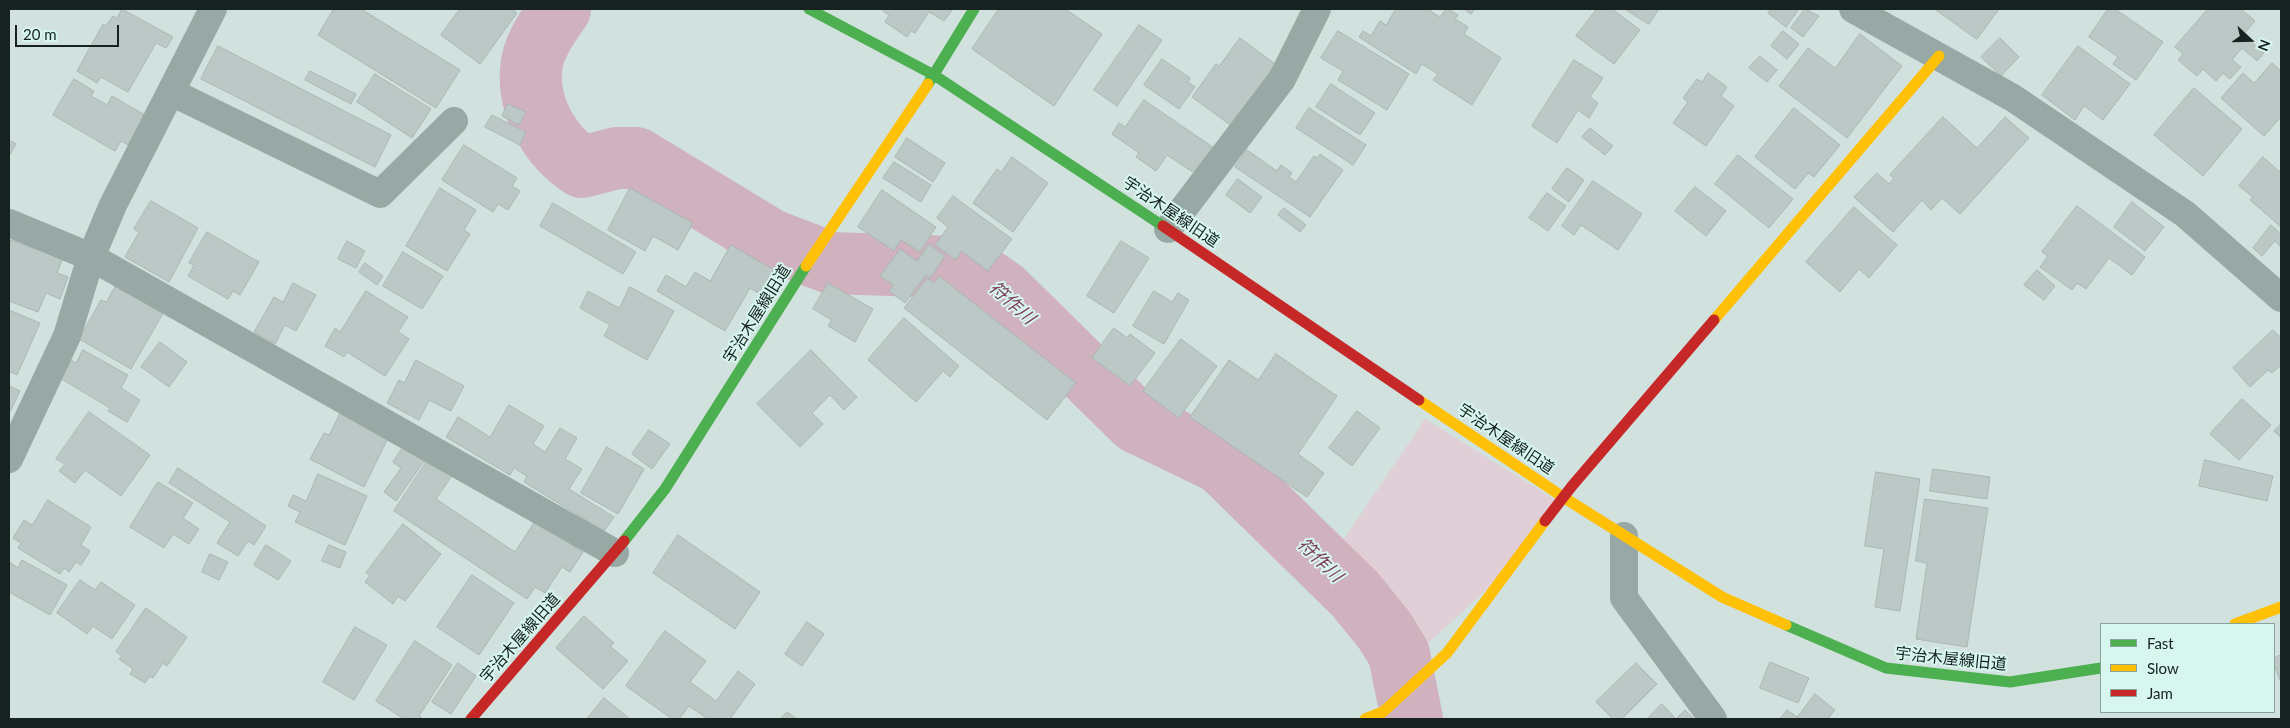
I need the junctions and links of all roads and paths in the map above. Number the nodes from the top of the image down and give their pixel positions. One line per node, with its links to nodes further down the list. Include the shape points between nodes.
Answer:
1 (213, 9): 8 (street)
2 (810, 9): 7 (street)
3 (974, 9): 7 (street)
4 (1317, 9): 11 (street, via 1282,79)
5 (1853, 9): 6 (street)
6 (1939, 56): 13 (street, via 2013,98 2185,214); 15 (street)
7 (934, 75): 11 (street, 宇治木屋線旧道); 17 (street, 宇治木屋線旧道, via 833,224 665,489)
8 (171, 92): 9 (street, via 380,194); 12 (street)
9 (454, 121)
10 (9, 223): 12 (street)
11 (1168, 229): 15 (street, 宇治木屋線旧道)
12 (90, 257): 14 (street, via 67,336); 17 (street)
13 (2281, 298)
14 (9, 459)
15 (1563, 497): 16 (street, 宇治木屋線旧道); 22 (street, via 1446,653 1383,712)
16 (1624, 536): 20 (street, 宇治木屋線旧道, via 1722,597 1886,668 2010,682); 23 (street, via 1624,598)
17 (615, 553): 21 (street, 宇治木屋線旧道)
18 (2281, 608): 19 (street)
19 (2238, 623)
20 (2100, 668)
21 (471, 719)
22 (1365, 719)
23 (1713, 719)

